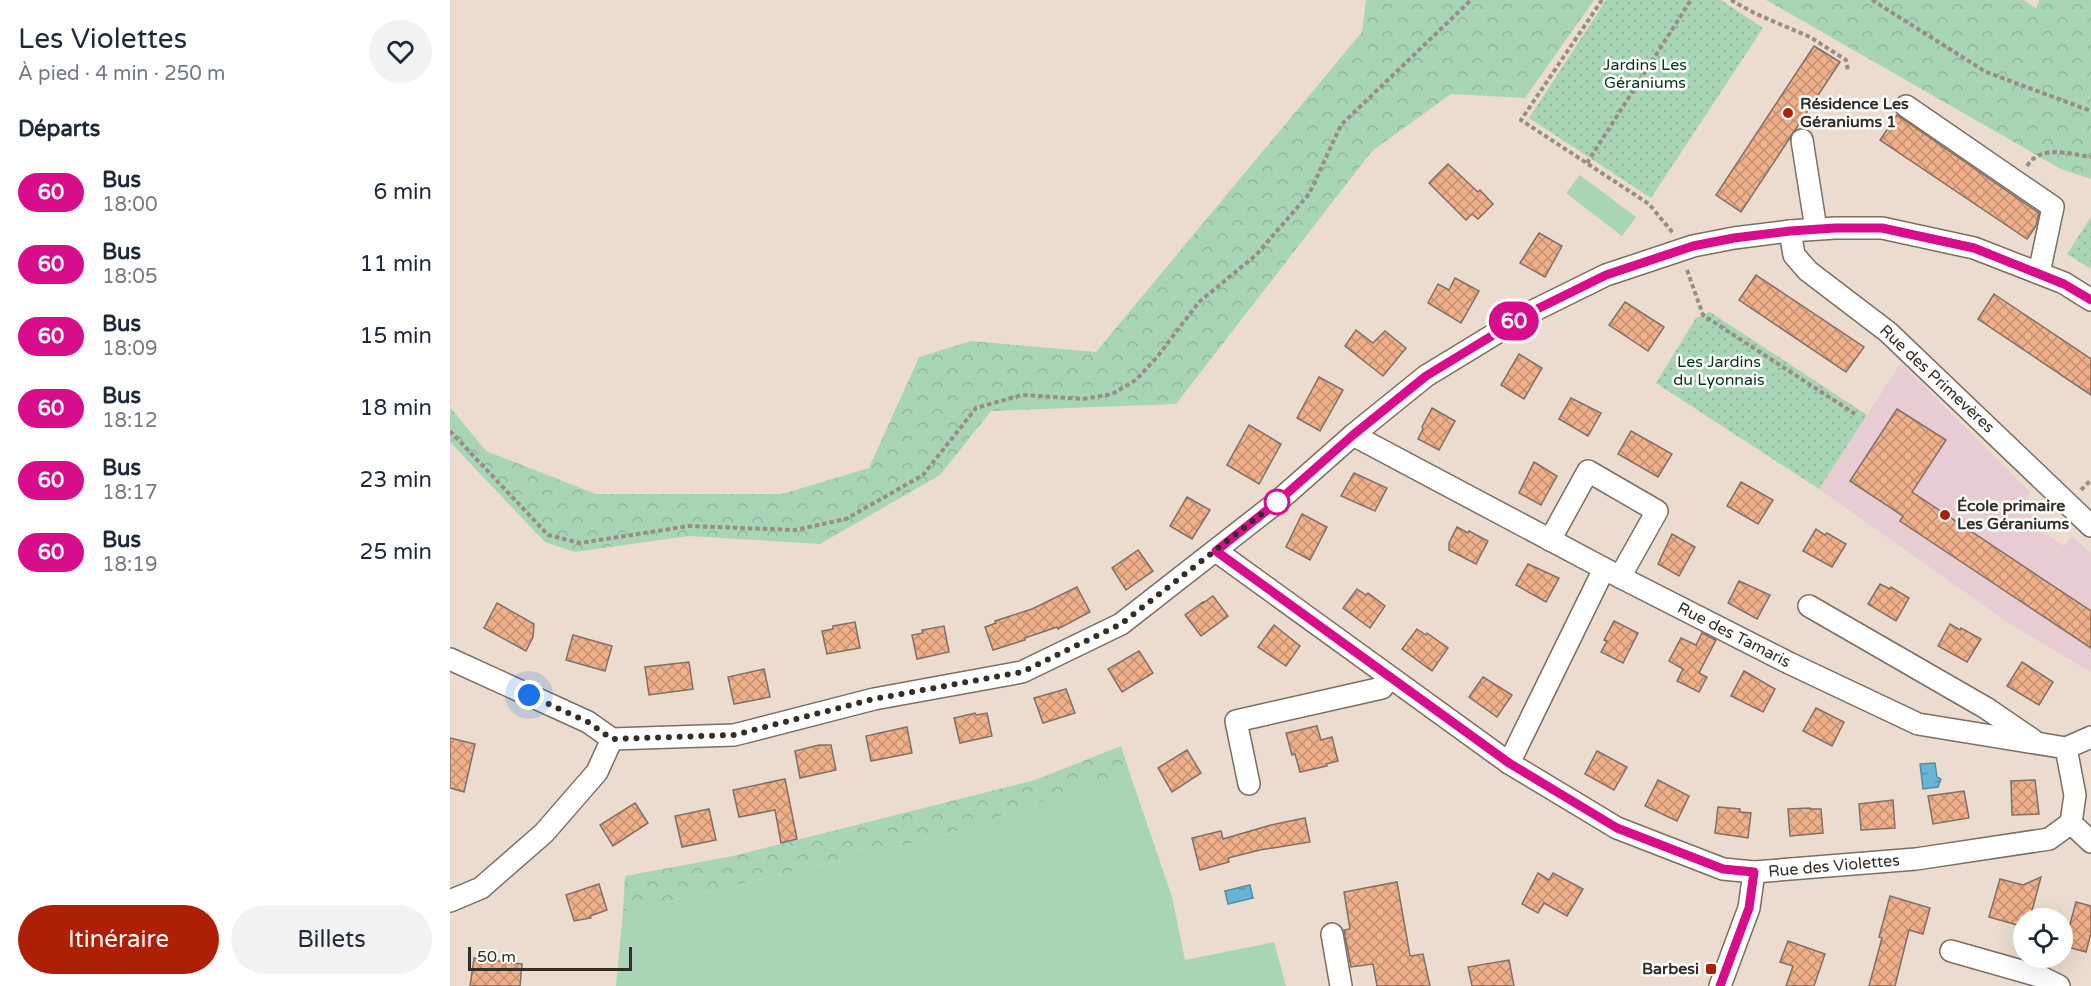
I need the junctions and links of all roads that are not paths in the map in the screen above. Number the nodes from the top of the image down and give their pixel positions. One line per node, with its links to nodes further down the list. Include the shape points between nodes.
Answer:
1 (1906, 106): 5 (street, via 2053,207)
2 (1802, 140): 3 (street)
3 (1816, 229): 4 (street); 5 (street, via 1882,228 1974,248)
4 (1790, 231): 7 (street, via 1680,250 1606,275 1531,312 1426,376); 8 (street, Rue des Primevères, via 1794,255 1808,271 1888,332)
5 (2039, 273): 6 (street)
6 (2091, 300)
7 (1353, 435): 9 (street, Rue des Tamaris); 10 (street)
8 (2091, 526)
9 (1550, 540): 11 (street, Rue des Tamaris); 11 (street, via 1588,471 1657,511)
10 (1216, 551): 14 (street, Rue des Violettes); 16 (street, via 1121,624 1022,672 874,699 734,735)
11 (1612, 573): 17 (street, Rue des Tamaris, via 1918,724); 19 (street)
12 (1809, 606): 17 (street, via 1986,708)
13 (450, 659): 16 (street, via 588,722)
14 (1389, 678): 19 (street, Rue des Violettes); 20 (street, via 1382,688 1236,721)
15 (2091, 737): 18 (street)
16 (612, 739): 24 (street, via 597,772 544,833 481,888)
17 (2037, 743): 18 (street, Rue des Tamaris)
18 (2066, 748): 21 (street, via 2075,795)
19 (1509, 763): 23 (street, Rue des Violettes, via 1617,828 1723,869)
20 (1249, 784)
21 (2071, 823): 22 (street); 23 (street, Rue des Violettes, via 2049,839 1916,859)
22 (2091, 842)
23 (1754, 872): 28 (street, via 1749,908)
24 (450, 901)
25 (1332, 934): 27 (street)
26 (1951, 951): 29 (street, via 2039,976)
27 (1341, 986)
28 (1720, 986)
29 (2059, 986)

